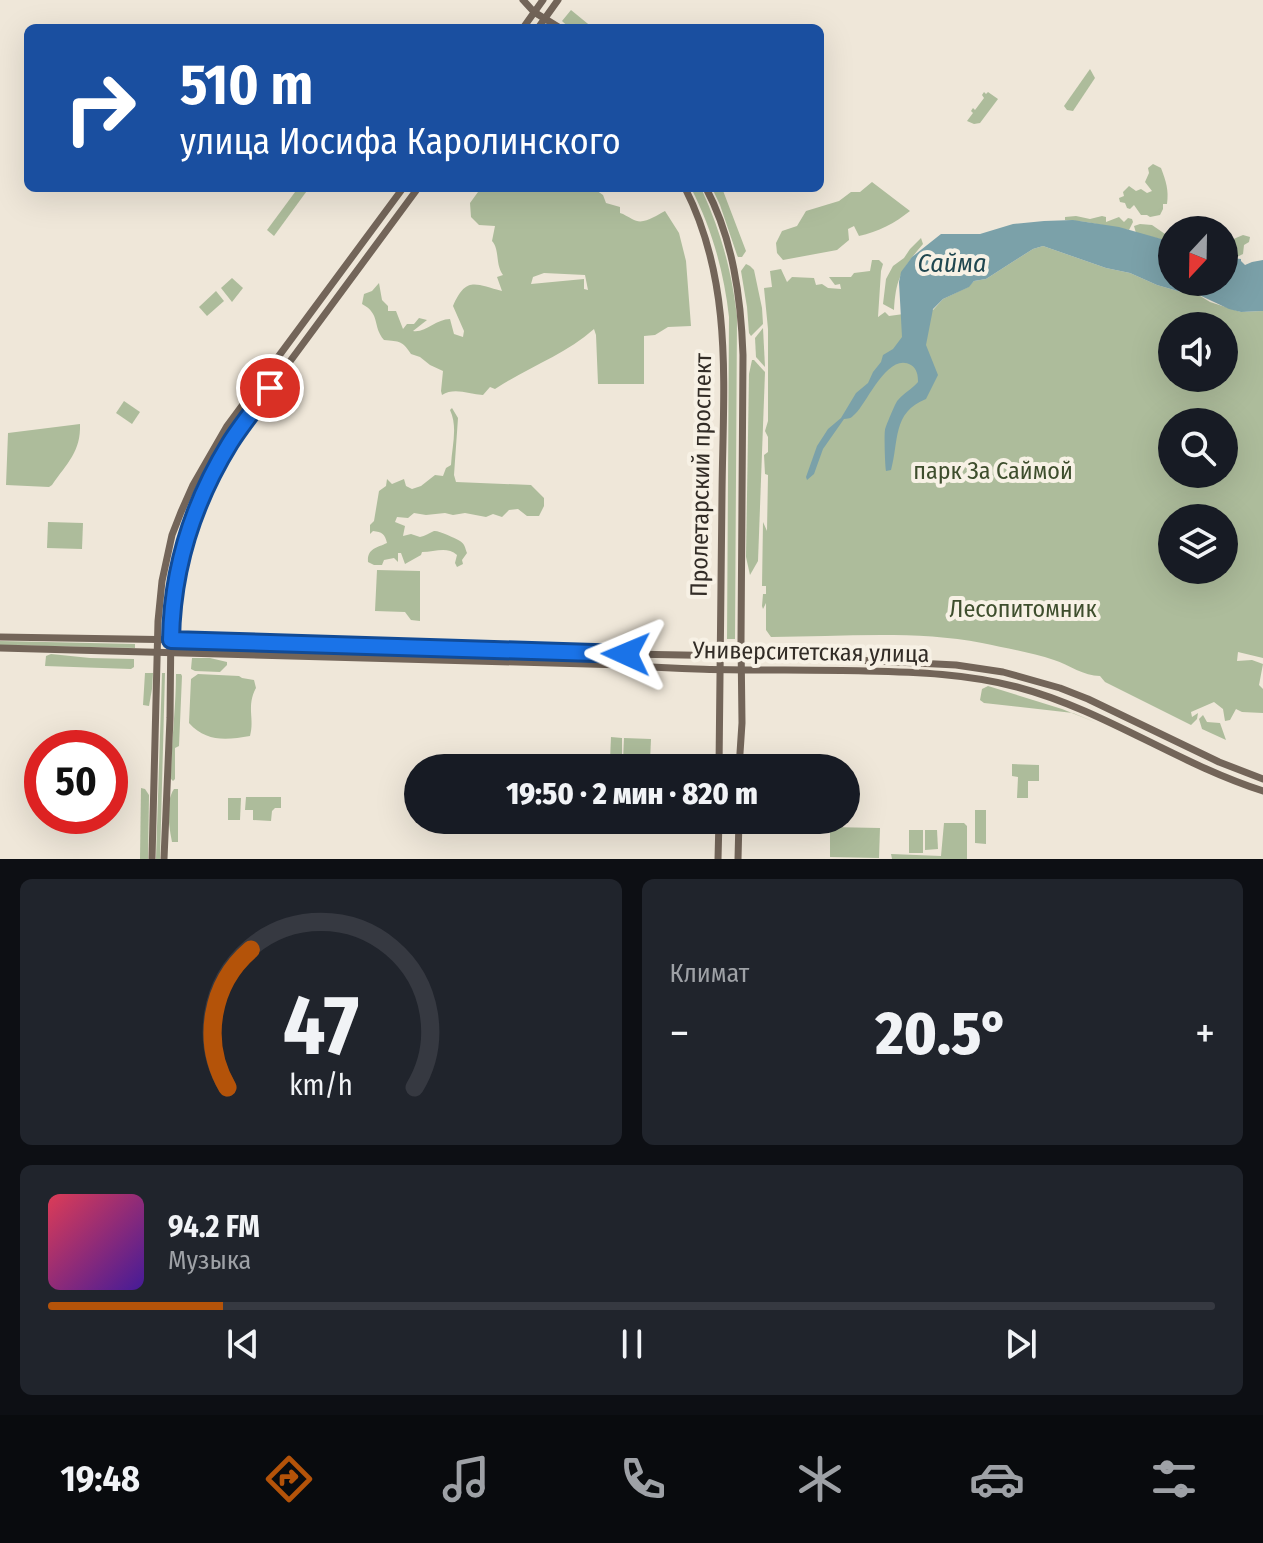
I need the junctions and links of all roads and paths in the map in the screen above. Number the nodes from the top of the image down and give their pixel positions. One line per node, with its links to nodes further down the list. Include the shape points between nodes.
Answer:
1 (523, 0): 4 (main road)
2 (543, 0): 4 (main road)
3 (558, 0): 5 (main road)
4 (534, 12): 5 (main road); 6 (main road); 7 (main road)
5 (546, 18): 8 (main road); 9 (main road)
6 (526, 24)
7 (536, 24)
8 (541, 24)
9 (554, 24)
10 (400, 192): 15 (main road, via 227,426 193,485 168,551)
11 (415, 192): 16 (main road, via 218,465 181,555)
12 (687, 192): 20 (main road, Пролетарский проспект, via 707,242 720,304)
13 (708, 192): 21 (main road, Пролетарский проспект, via 727,239 741,316)
14 (0, 637): 15 (main road, Университетская улица)
15 (158, 640): 16 (main road, Университетская улица); 18 (main road)
16 (171, 640): 19 (main road); 20 (main road, Университетская улица)
17 (0, 648): 18 (main road, Университетская улица)
18 (158, 653): 19 (main road, Университетская улица); 30 (main road)
19 (171, 653): 22 (main road, Университетская улица); 31 (main road)
20 (720, 655): 21 (main road, Университетская улица); 22 (main road, Пролетарский проспект)
21 (741, 656): 23 (main road, Пролетарский проспект); 26 (main road, Университетская улица, via 904,661 1003,672 1088,699)
22 (721, 670): 23 (main road, Университетская улица); 24 (main road, Пролетарский проспект)
23 (741, 670): 25 (main road, Пролетарский проспект); 27 (main road, Университетская улица, via 903,672 1017,687)
24 (719, 754)
25 (740, 754)
26 (1263, 779)
27 (1263, 791)
28 (719, 834): 32 (main road)
29 (739, 834): 33 (main road)
30 (152, 859)
31 (164, 859)
32 (718, 859)
33 (738, 859)

